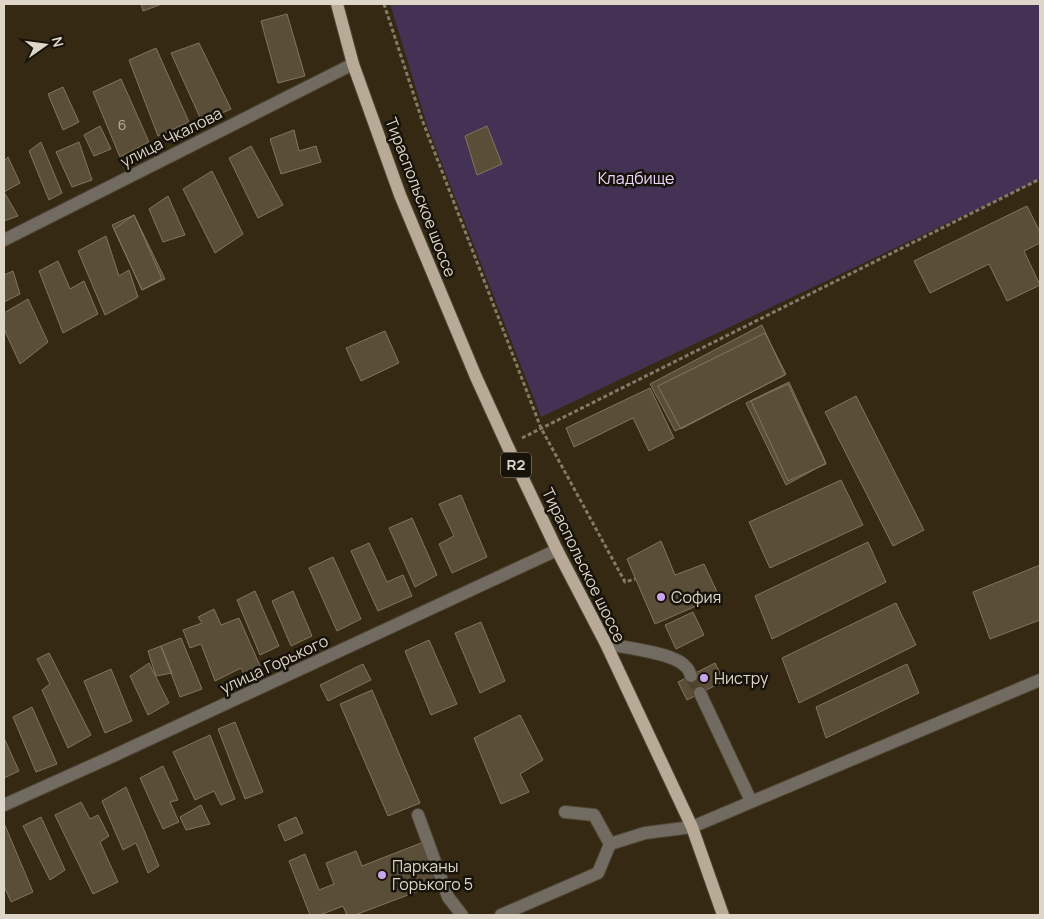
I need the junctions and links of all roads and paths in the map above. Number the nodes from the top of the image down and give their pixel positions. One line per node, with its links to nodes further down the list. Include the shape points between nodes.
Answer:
1 (336, 4): 3 (main road, Тираспольское шоссе / R2)
2 (384, 4): 6 (path, via 422,117)
3 (353, 64): 5 (street, улица Чкалова); 7 (main road, Тираспольское шоссе / R2, via 400,195)
4 (1040, 179): 6 (path)
5 (4, 240)
6 (541, 428): 7 (path); 9 (path, via 625,582)
7 (507, 445): 8 (main road, Тираспольское шоссе / R2)
8 (557, 550): 10 (main road, Тираспольское шоссе / R2); 15 (street, улица Горького)
9 (635, 579)
10 (606, 644): 11 (street, via 672,659 685,664); 18 (main road, Тираспольское шоссе / R2)
11 (691, 676)
12 (1040, 680): 14 (street)
13 (700, 693): 14 (street)
14 (751, 801): 18 (street)
15 (4, 805)
16 (565, 812): 19 (street, via 594,815)
17 (418, 815): 20 (street, via 448,897)
18 (692, 827): 19 (street, via 645,833); 22 (main road, Тираспольское шоссе / R2)
19 (610, 844): 21 (street, via 598,873)
20 (462, 915)
21 (501, 915)
22 (723, 915)

